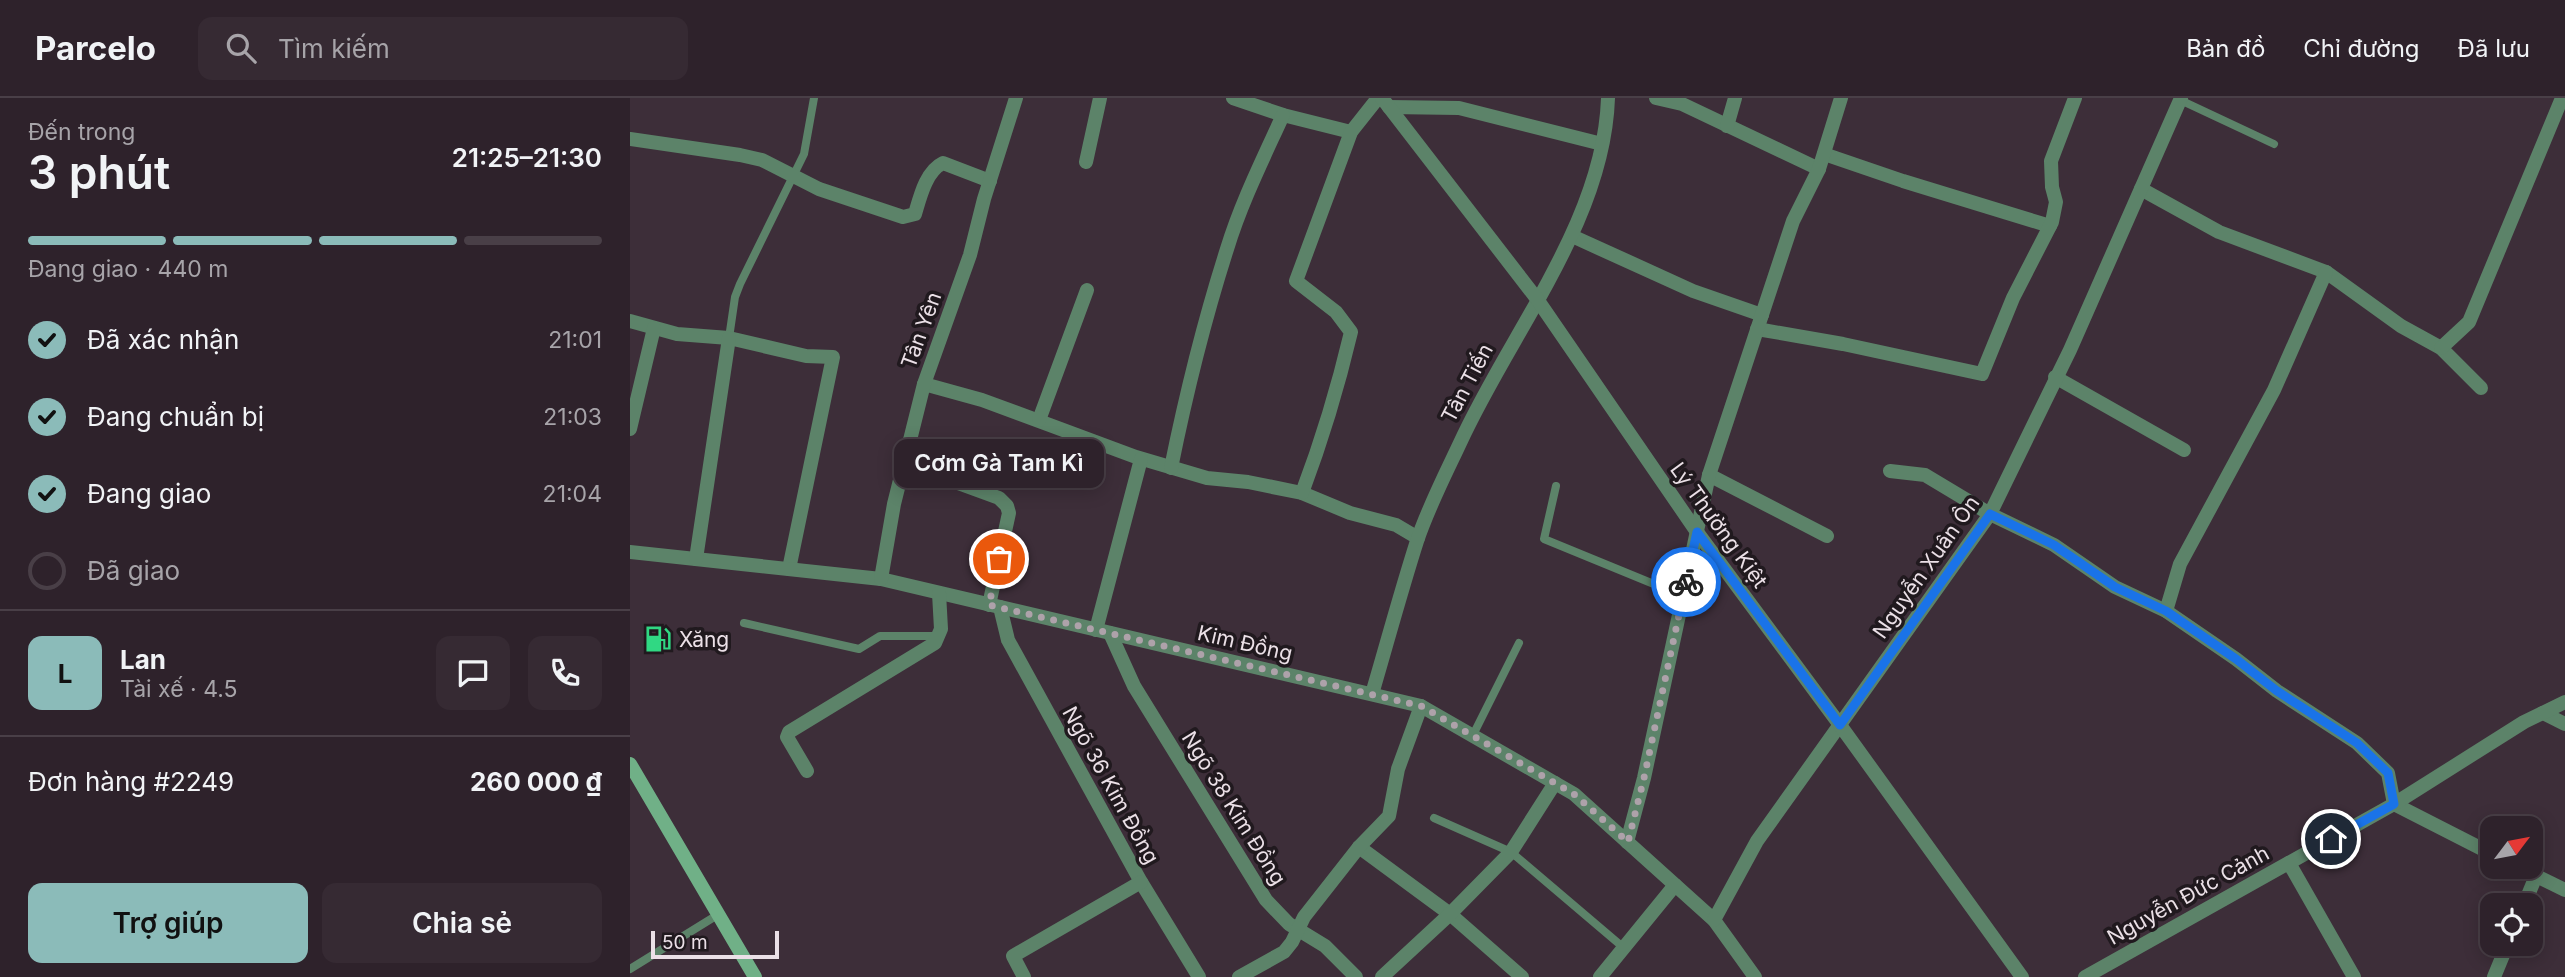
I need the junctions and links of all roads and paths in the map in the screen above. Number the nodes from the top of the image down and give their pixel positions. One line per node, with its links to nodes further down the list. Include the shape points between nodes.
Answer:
1 (814, 98): 22 (lane, via 804,154)
2 (1016, 98): 23 (street, Tân Yên)
3 (1100, 98): 20 (street)
4 (1233, 98): 13 (street)
5 (1608, 98): 17 (street, Tân Tiến)
6 (1656, 98): 14 (street, via 1682,104)
7 (1735, 98): 14 (street)
8 (1841, 98): 19 (street)
9 (2076, 98): 25 (street, via 2051,161 2056,202)
10 (2562, 98): 34 (street, via 2469,321)
11 (2181, 99): 18 (lane); 24 (street, Nguyễn Xuân Ôn)
12 (1383, 101): 15 (street); 17 (street, via 1459,108); 29 (street, Lý Thường Kiệt)
13 (1283, 115): 15 (street); 43 (street, via 1227,247)
14 (1727, 126): 21 (street)
15 (1351, 132): 47 (street, via 1296,281 1336,312 1351,332 1319,450)
16 (630, 139): 22 (street, via 762,160)
17 (1602, 144): 26 (street, Tân Tiến)
18 (2274, 144)
19 (1824, 154): 21 (street); 25 (street)
20 (1086, 162)
21 (1819, 169): 31 (street, via 1793,221)
22 (793, 177): 23 (street, via 903,217 915,214 930,176 940,164); 33 (lane, via 740,284)
23 (990, 181): 36 (street, Tân Yên, via 970,255)
24 (2141, 189): 27 (street, via 2219,232); 35 (street, Nguyễn Xuân Ôn)
25 (2050, 226): 31 (street, via 2012,298 1982,374)
26 (1572, 236): 29 (street, Tân Tiến); 31 (street)
27 (2326, 272): 34 (street, via 2401,326); 59 (street, via 2274,390 2180,564)
28 (1087, 290): 38 (street)
29 (1537, 299): 49 (street, Lý Thường Kiệt); 51 (street, Tân Tiến, via 1461,440)
30 (630, 321): 32 (street)
31 (1759, 322): 45 (street)
32 (654, 328): 33 (street); 39 (street)
33 (729, 338): 53 (street); 54 (street, via 806,356 833,357)
34 (2441, 348): 37 (street)
35 (2055, 377): 40 (street); 48 (street, Nguyễn Xuân Ôn)
36 (924, 384): 38 (street); 42 (street, Tân Yên)
37 (2481, 388)
38 (1039, 420): 41 (street)
39 (630, 429)
40 (2184, 450)
41 (1141, 459): 43 (street); 61 (street)
42 (906, 464): 55 (street, Tân Yên); 58 (street, via 999,498 1007,506)
43 (1171, 468): 47 (street)
44 (1890, 471): 48 (street, via 1925,475)
45 (1709, 475): 49 (street); 50 (street)
46 (1556, 486): 57 (lane, via 1544,539)
47 (1302, 493): 51 (street, via 1396,525)
48 (1990, 514): 59 (street, via 2054,545 2115,587); 69 (street, Nguyễn Xuân Ôn)
49 (1697, 532): 57 (street); 69 (street, Lý Thường Kiệt)
50 (1827, 536)
51 (1418, 538): 64 (street, Tân Tiến)
52 (630, 552): 53 (street, Kim Đồng)
53 (696, 559): 54 (street, Kim Đồng)
54 (789, 569): 55 (street, Kim Đồng)
55 (881, 579): 56 (street, Kim Đồng)
56 (939, 593): 58 (street, Kim Đồng); 62 (street)
57 (1683, 596): 76 (street)
58 (995, 606): 61 (street, Kim Đồng); 82 (street, Ngõ 36 Kim Đồng, via 1008,640)
59 (2166, 611): 74 (street, via 2357,743 2388,773)
60 (744, 623): 62 (lane, via 859,649 880,636)
61 (1103, 632): 64 (street, Kim Đồng); 88 (street, Ngõ 38 Kim Đồng, via 1266,900)
62 (940, 636): 72 (street, via 926,650 789,732)
63 (1519, 643): 70 (lane)
64 (1372, 694): 66 (street, Kim Đồng)
65 (2565, 702): 67 (street, Nguyễn Đức Cảnh)
66 (1421, 706): 70 (street, Kim Đồng); 77 (street, via 1398,769 1389,816)
67 (2543, 713): 68 (street); 74 (street, Nguyễn Đức Cảnh)
68 (2565, 724)
69 (1840, 725): 87 (street, Nguyễn Xuân Ôn, via 1757,841); 101 (street, Lý Thường Kiệt)
70 (1473, 735): 73 (street, Kim Đồng)
71 (630, 764): 86 (main road)
72 (807, 771)
73 (1555, 783): 76 (street, Kim Đồng); 79 (street)
74 (2394, 804): 78 (street); 80 (street, Nguyễn Đức Cảnh)
75 (1434, 818): 79 (lane)
76 (1628, 842): 83 (street, Kim Đồng)
77 (1359, 847): 85 (street); 88 (street)
78 (2480, 848)
79 (1511, 852): 85 (street); 89 (lane)
80 (2289, 863): 102 (street, Nguyễn Đức Cảnh); 103 (street)
81 (2542, 879): 84 (street)
82 (1141, 882): 94 (street, via 1013,956); 95 (street, Ngõ 36 Kim Đồng)
83 (1675, 885): 87 (street, Kim Đồng); 89 (street)
84 (2565, 890)
85 (1450, 914): 97 (street); 98 (street)
86 (719, 915): 91 (lane); 93 (main road)
87 (1714, 920): 100 (street, Kim Đồng)
88 (1298, 931): 92 (street, Ngõ 38 Kim Đồng, via 1325,946); 96 (street, via 1284,951)
89 (1624, 948): 99 (street)
90 (2503, 956): 104 (street)
91 (630, 969)
92 (1353, 976)
93 (755, 977)
94 (1024, 977)
95 (1199, 977)
96 (1239, 977)
97 (1382, 977)
98 (1522, 977)
99 (1600, 977)
100 (1755, 977)
101 (2022, 977)
102 (2085, 977)
103 (2354, 977)
104 (2494, 977)

